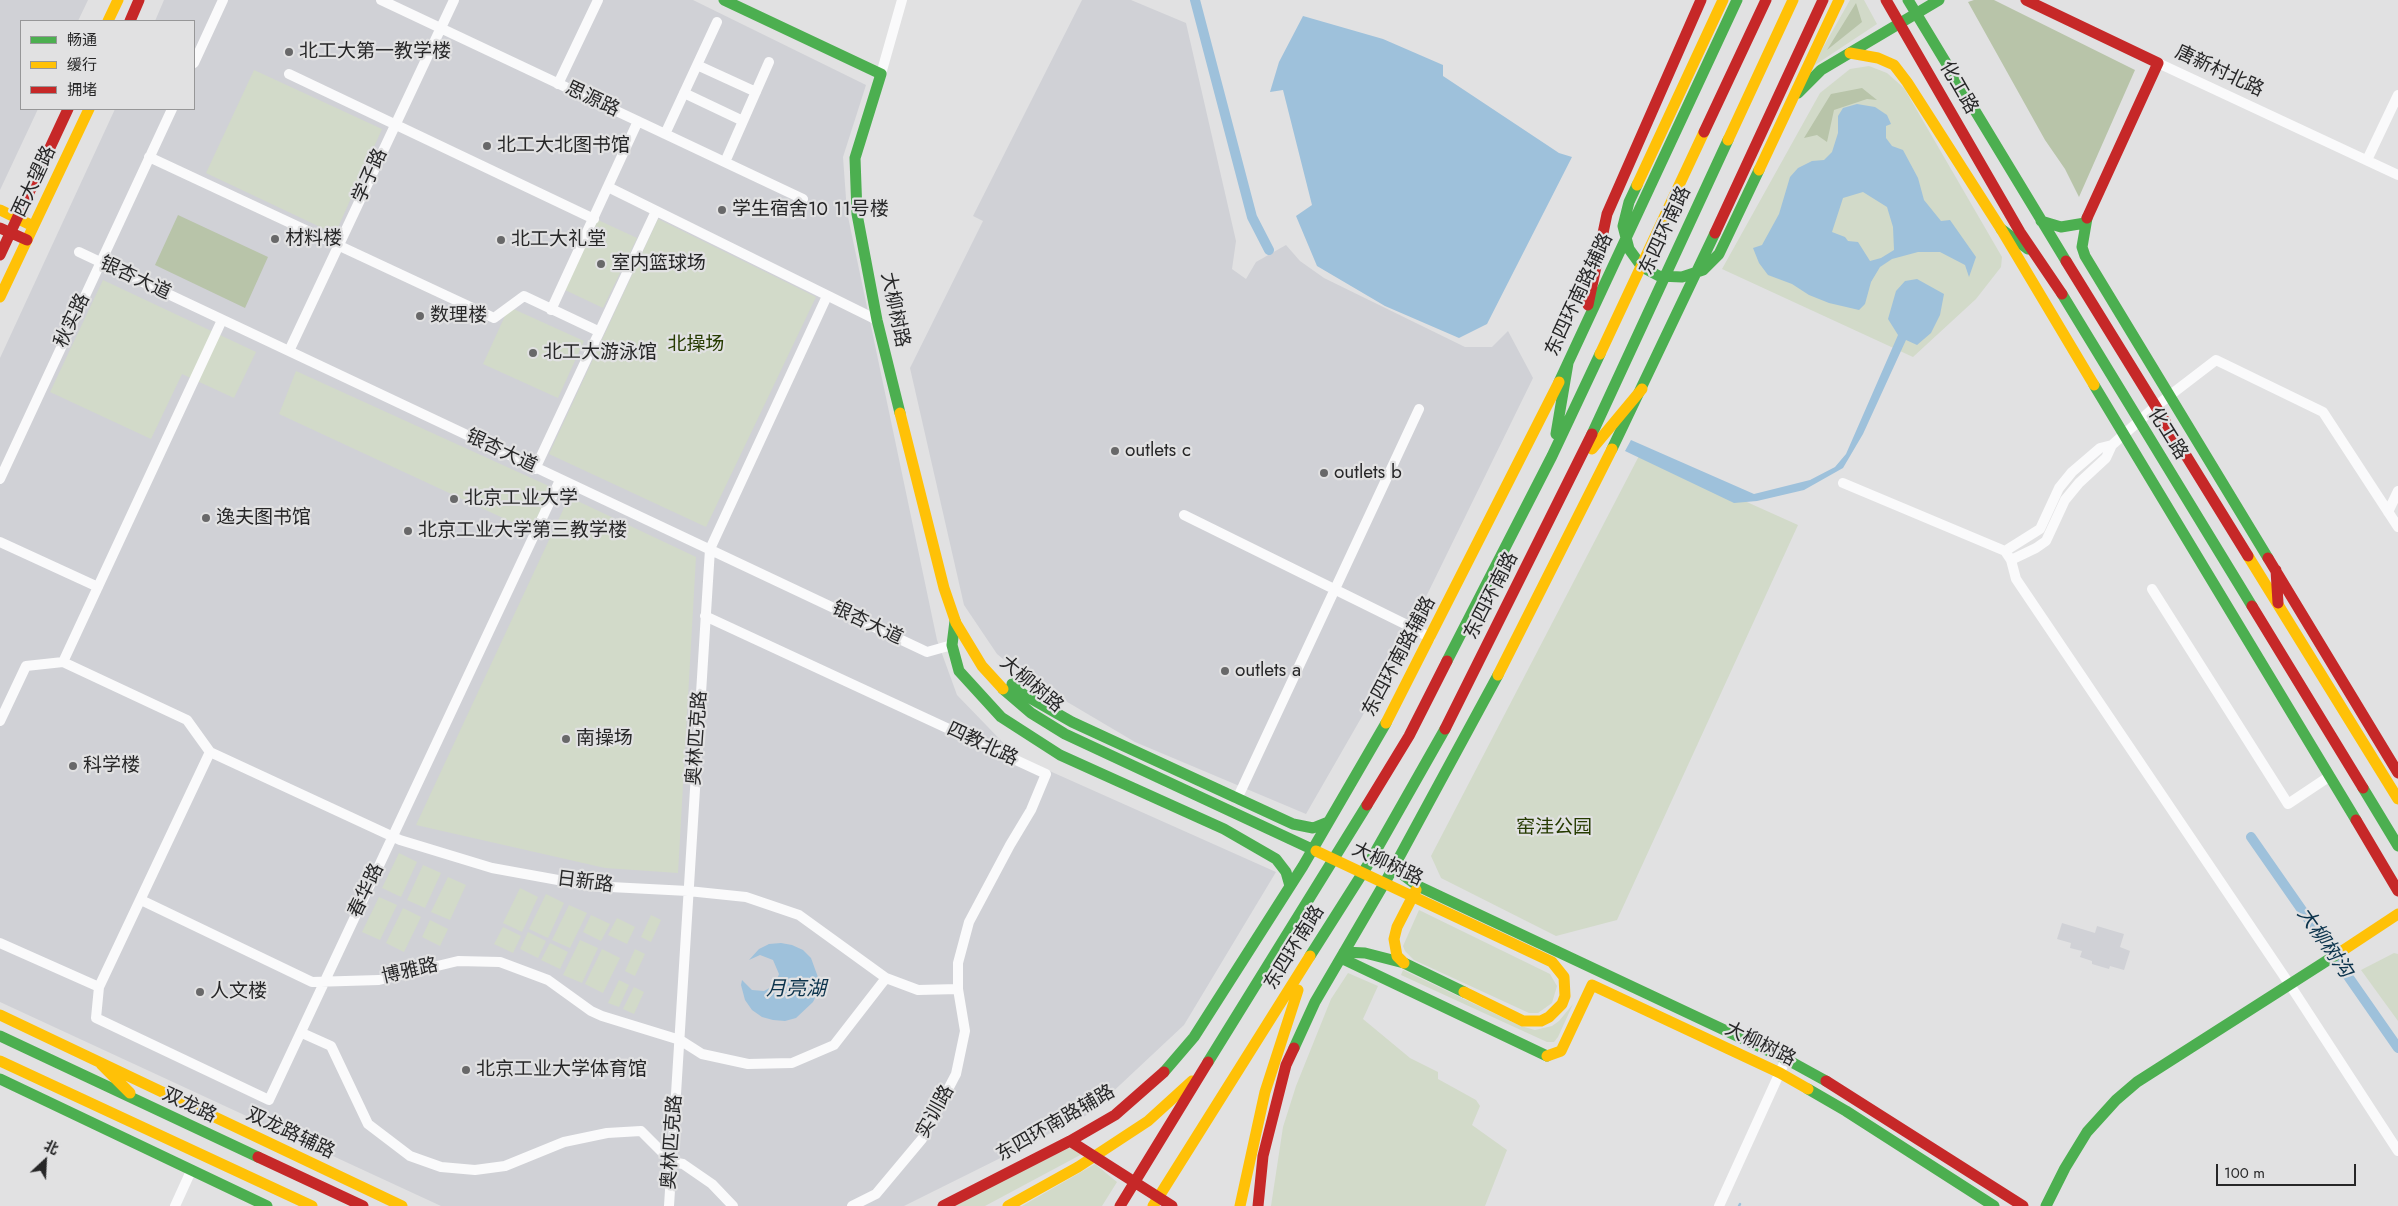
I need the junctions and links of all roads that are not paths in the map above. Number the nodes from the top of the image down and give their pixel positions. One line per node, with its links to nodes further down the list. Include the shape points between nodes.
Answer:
1 (118, 0): 20 (main road)
2 (139, 0): 21 (main road)
3 (222, 0): 25 (street)
4 (381, 0): 23 (street, 思源路)
5 (454, 0): 23 (street, 学子路)
6 (598, 0): 31 (street)
7 (724, 0): 30 (main road)
8 (902, 0): 30 (street)
9 (1701, 0): 69 (main road, via 1608,214)
10 (1722, 0): 35 (main road, via 1629,202 1623,226 1628,249 1642,266 1659,276 1682,277 1703,270 1719,254)
11 (1737, 0): 69 (main road, 东四环南路辅路)
12 (1766, 0): 79 (main road, 东四环南路)
13 (1792, 0): 80 (main road, 东四环南路)
14 (1823, 0): 73 (main road)
15 (1839, 0): 35 (main road)
16 (1886, 0): 61 (main road, 化工路)
17 (1908, 0): 53 (main road, 化工路)
18 (1939, 0): 24 (main road)
19 (2026, 0): 27 (main road, 唐新村北路)
20 (108, 20)
21 (130, 20)
22 (717, 22): 28 (street)
23 (440, 28): 31 (street, 思源路); 41 (street, 学子路)
24 (1850, 53): 35 (main road, via 1821,70); 56 (main road, via 1878,58 1894,65)
25 (195, 61)
26 (769, 62): 32 (street)
27 (2158, 63): 44 (street, 唐新村北路); 54 (main road)
28 (697, 64): 32 (street); 33 (street)
29 (289, 74): 41 (street)
30 (881, 74): 68 (main road, 大柳树路, via 854,158 857,214)
31 (558, 84): 39 (street, 思源路)
32 (756, 92): 40 (street)
33 (684, 93): 40 (street); 42 (street)
34 (2398, 96): 44 (street)
35 (1792, 99)
36 (68, 110): 51 (main road, 西大望路)
37 (89, 110): 55 (main road, 西大望路)
38 (172, 110): 43 (street, 秋实路)
39 (638, 121): 42 (street, 思源路); 47 (street)
40 (743, 121): 45 (street)
41 (395, 125): 52 (street); 59 (street, 学子路)
42 (665, 134): 45 (street, 思源路)
43 (149, 157): 59 (street); 63 (street, 秋实路)
44 (2366, 160): 46 (street, 唐新村北路)
45 (725, 162): 48 (street, 思源路)
46 (2398, 175)
47 (608, 187): 50 (street); 52 (street)
48 (803, 199)
49 (0, 210): 51 (main road)
50 (656, 211): 64 (street); 70 (street)
51 (17, 218): 55 (main road); 57 (main road, 西大望路)
52 (594, 219): 66 (street)
53 (2041, 221): 54 (main road, via 2061,227); 75 (main road, 化工路)
54 (2085, 223): 74 (main road, via 2082,247 2085,256)
55 (33, 226): 58 (main road, 西大望路)
56 (2001, 229): 61 (main road); 78 (main road)
57 (5, 230): 58 (main road); 62 (main road, 西大望路)
58 (27, 240): 65 (main road, 西大望路)
59 (340, 246): 66 (street, via 494,318 524,296); 71 (street, 学子路)
60 (79, 252): 63 (street, 银杏大道)
61 (2033, 252): 77 (main road, 化工路, via 2064,296)
62 (0, 255)
63 (100, 262): 67 (street, 银杏大道); 82 (street, 秋实路)
64 (827, 296): 68 (street); 90 (street, 奥林匹克路)
65 (0, 298)
66 (551, 310): 70 (street)
67 (222, 320): 71 (street, 银杏大道); 93 (street)
68 (876, 320): 98 (main road, 大柳树路)
69 (1584, 326): 72 (main road, 东四环南路辅路)
70 (598, 331): 81 (street)
71 (289, 351): 81 (street, 银杏大道)
72 (1568, 363): 79 (main road); 99 (main road, 东四环南路辅路)
73 (1642, 389): 80 (main road); 112 (main road, via 1523,629)
74 (2171, 395): 75 (street); 86 (street, via 2216,360 2323,412); 92 (main road)
75 (2156, 406): 77 (street); 96 (main road, 化工路)
76 (1419, 410): 95 (street)
77 (2138, 422): 78 (street); 111 (main road, 化工路)
78 (2123, 435): 91 (street, via 2112,445 2106,458 2078,483 2065,500 2046,541 2036,548); 105 (main road)
79 (1552, 456): 137 (main road, 东四环南路, via 1409,736)
80 (1577, 466): 120 (main road, 东四环南路, via 1434,750)
81 (535, 469): 83 (street, 银杏大道)
82 (0, 479)
83 (560, 480): 90 (street, 银杏大道); 110 (street, 春华路)
84 (1843, 483): 91 (street)
85 (2398, 491): 86 (street)
86 (2388, 512): 88 (street)
87 (1184, 515): 95 (street)
88 (2398, 527)
89 (0, 542): 93 (street)
90 (710, 549): 97 (street, 奥林匹克路); 100 (street, 银杏大道, via 927,652)
91 (2008, 555): 127 (street, via 2016,579)
92 (2276, 570): 96 (main road); 104 (main road)
93 (98, 588): 101 (street)
94 (2152, 589): 105 (street, via 2288,804)
95 (1334, 591): 99 (street); 106 (street)
96 (2278, 604): 107 (main road, 化工路)
97 (706, 616): 115 (street, 奥林匹克路); 129 (street, 四教北路, via 1046,774 1032,810 969,922 958,963)
98 (955, 620): 100 (main road); 106 (main road, via 998,672 1023,694 1072,722); 122 (main road, 大柳树路, via 982,666 1031,713 1064,734 1552,962 1560,969 1566,986 1562,1004 1556,1011 1541,1021 1523,1020)
99 (1430, 638): 108 (main road, 东四环南路辅路, via 1385,725)
100 (952, 645): 109 (main road, via 959,671 1001,717 1060,755)
101 (64, 662): 102 (street, via 26,666); 103 (street, via 186,720)
102 (0, 721)
103 (210, 752): 110 (street, 日新路); 117 (street)
104 (2398, 773)
105 (2330, 776): 116 (main road)
106 (1237, 799): 108 (main road, via 1293,824 1313,828); 109 (main road, via 1239,805 1230,826)
107 (2398, 799)
108 (1328, 822): 113 (main road, 东四环南路辅路)
109 (1224, 829): 113 (main road, via 1276,859 1286,872)
110 (392, 837): 115 (street, 日新路, via 492,868 591,886); 125 (street, 春华路)
111 (2398, 846)
112 (1395, 865): 114 (main road, 大柳树路); 121 (main road)
113 (1290, 886): 141 (main road, 东四环南路辅路, via 1194,1037 1162,1076 1115,1115)
114 (1418, 886): 122 (main road, via 1394,939 1397,956); 123 (main road, 大柳树路)
115 (688, 891): 124 (street, 日新路, via 746,897 799,915); 133 (street, 奥林匹克路)
116 (2398, 891)
117 (141, 900): 125 (street, 博雅路, via 312,982); 128 (street)
118 (2398, 914): 127 (main road)
119 (0, 943): 128 (street)
120 (1311, 955): 156 (main road, 东四环南路); 158 (main road, via 1284,1027 1265,1092)
121 (1342, 955): 122 (main road, 大柳树路, via 1365,954); 126 (main road, via 1547,1056 1561,1051); 159 (main road, via 1315,1002 1286,1064 1263,1156)
122 (1404, 963)
123 (1597, 972): 126 (main road); 134 (main road, 大柳树路)
124 (886, 978): 129 (street, 日新路, via 918,990); 133 (street, 博雅路, via 834,1045 792,1063 748,1064 702,1054)
125 (326, 981): 131 (street, 春华路); 133 (street, 博雅路, via 379,980 458,961 500,962 548,980 590,1011)
126 (1592, 985): 138 (main road, 大柳树路)
127 (2290, 985): 142 (street); 163 (main road, via 2137,1082 2116,1100 2100,1115 2074,1150)
128 (99, 987): 131 (street, 春华路, via 96,1018 269,1100)
129 (958, 989): 153 (street, 实训路, via 964,1030 956,1074 922,1139 876,1194)
130 (0, 1015): 136 (main road, 双龙路辅路)
131 (302, 1033): 143 (street, via 331,1046 368,1124 410,1156 441,1167 476,1170 506,1166 564,1142 607,1133 641,1132)
132 (0, 1036): 140 (main road, 双龙路)
133 (680, 1040): 143 (street, 奥林匹克路)
134 (1786, 1059): 138 (street); 162 (main road, 大柳树路)
135 (0, 1061): 148 (main road, 双龙路)
136 (101, 1064): 140 (main road); 150 (main road, 双龙路辅路)
137 (1204, 1071): 145 (main road, 东四环南路); 155 (main road, via 1148,1121 1078,1168)
138 (1780, 1073): 160 (street); 161 (main road, 大柳树路, via 1846,1110)
139 (0, 1079): 144 (main road)
140 (138, 1101): 149 (main road, 双龙路)
141 (1070, 1141): 154 (main road, 东四环南路辅路); 157 (main road)
142 (2398, 1151)
143 (672, 1162): 151 (street, 奥林匹克路); 152 (street, via 683,1164 712,1184)
144 (191, 1171): 146 (street); 147 (main road)
145 (1121, 1204)
146 (175, 1206)
147 (267, 1206)
148 (312, 1206)
149 (363, 1206)
150 (402, 1206)
151 (669, 1206)
152 (733, 1206)
153 (852, 1206)
154 (943, 1206)
155 (1008, 1206)
156 (1153, 1206)
157 (1172, 1206)
158 (1240, 1206)
159 (1258, 1206)
160 (1719, 1206)
161 (1994, 1206)
162 (2023, 1206)
163 (2046, 1206)

